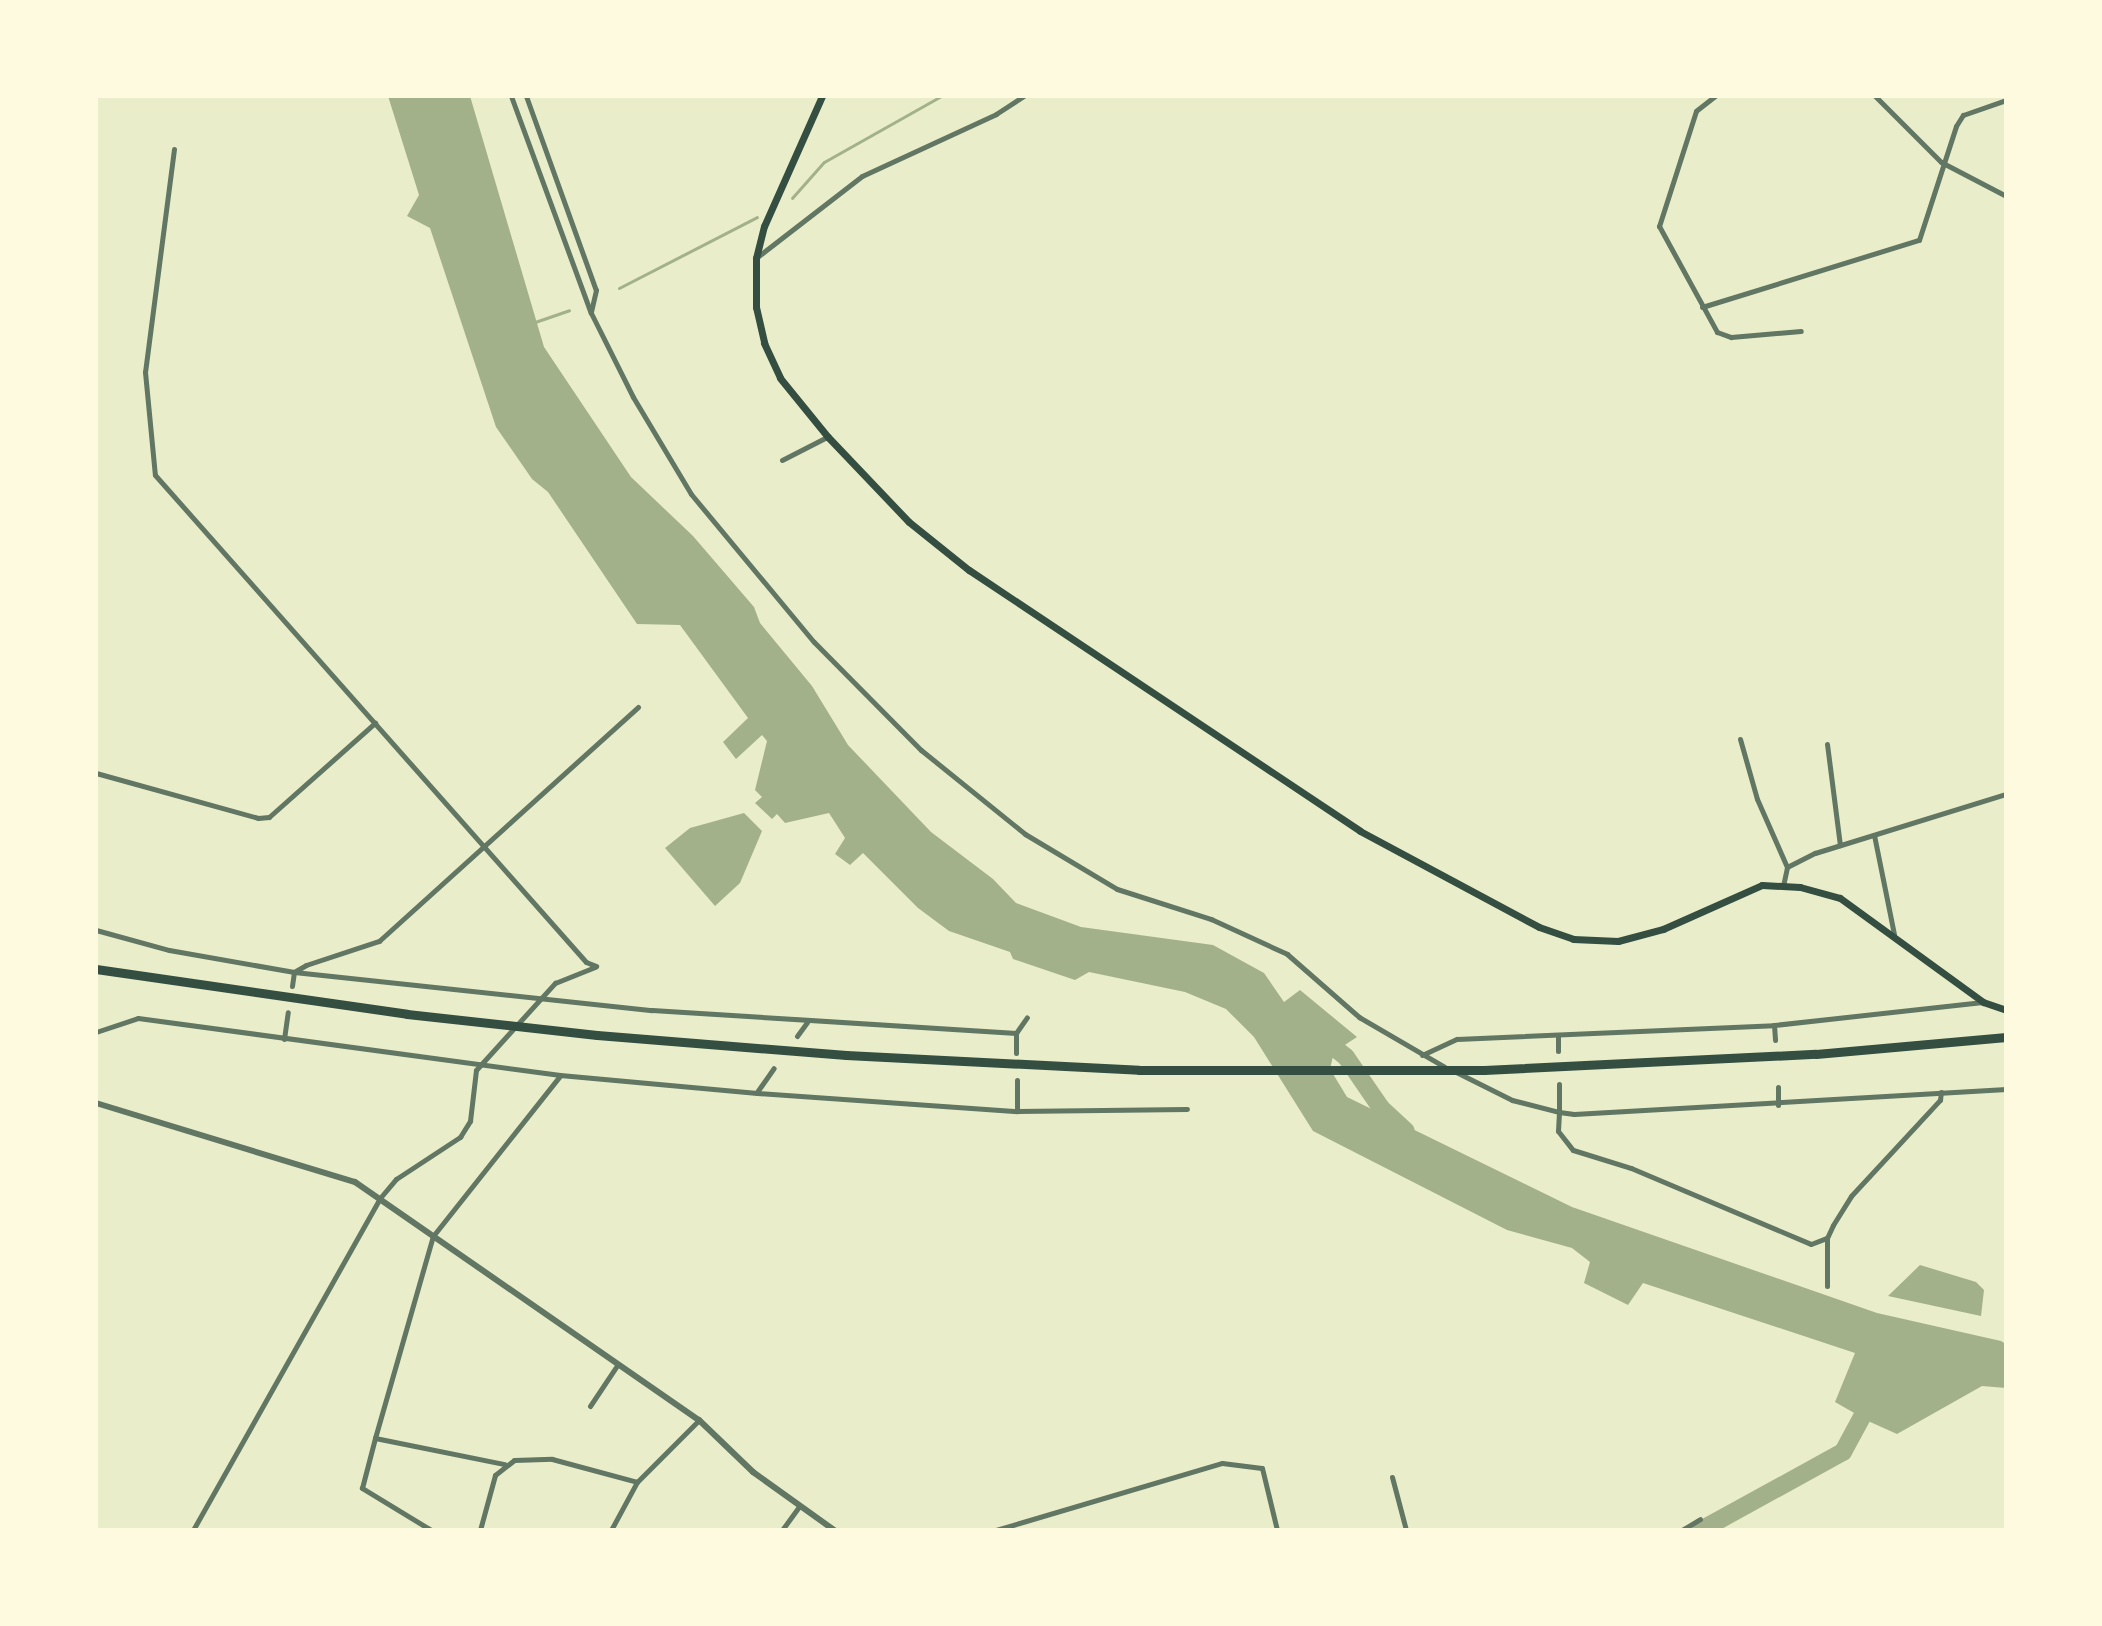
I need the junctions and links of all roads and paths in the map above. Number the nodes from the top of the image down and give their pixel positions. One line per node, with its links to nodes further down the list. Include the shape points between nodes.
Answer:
1 (511, 96): 13 (street)
2 (526, 96): 13 (street, via 596,290)
3 (822, 96): 11 (main road, via 764,226)
4 (1024, 96): 11 (street, via 862,176)
5 (1715, 96): 12 (street, via 1696,111 1659,226)
6 (1875, 96): 9 (street)
7 (2006, 100): 9 (street, via 1963,115)
8 (174, 149): 18 (street, via 145,372 150,464)
9 (1941, 162): 10 (street); 12 (street, via 1919,240)
10 (2006, 196)
11 (756, 258): 15 (main road, via 756,307 764,343 780,378)
12 (1702, 307): 14 (street, via 1717,332 1731,337)
13 (591, 313): 49 (street, via 633,397 713,524 814,642 921,750 1025,834 1086,874 1287,954 1359,1017)
14 (1801, 331)
15 (828, 437): 16 (street); 27 (main road, via 909,522 969,570 1360,831 1539,927 1573,939 1618,941 1663,929 1762,885)
16 (782, 460)
17 (638, 707): 25 (street)
18 (375, 723): 21 (street, via 269,817); 25 (street)
19 (1740, 739): 26 (street, via 1757,799)
20 (1827, 744): 24 (street)
21 (96, 773)
22 (2006, 794): 23 (street)
23 (1874, 835): 24 (street); 29 (street)
24 (1840, 845): 26 (street)
25 (485, 846): 31 (street, via 379,941); 33 (street, via 586,962 596,966 555,983)
26 (1787, 867): 27 (street)
27 (1783, 886): 29 (main road, via 1840,898)
28 (96, 930): 31 (street, via 169,950)
29 (1894, 934): 34 (main road)
30 (96, 969): 44 (highway, via 541,1029 832,1054 1081,1067 1484,1070 1816,1054)
31 (294, 972): 32 (street); 33 (street)
32 (292, 986)
33 (543, 1000): 38 (street); 50 (street)
34 (1983, 1002): 35 (main road); 39 (street)
35 (2006, 1010)
36 (288, 1012): 45 (street)
37 (1027, 1017): 41 (street)
38 (808, 1021): 41 (street); 42 (street)
39 (1774, 1025): 43 (street); 46 (street)
40 (96, 1032): 45 (street, via 138,1018)
41 (1016, 1033): 48 (street)
42 (797, 1036)
43 (1558, 1036): 47 (street); 49 (street, via 1457,1039)
44 (2001, 1037)
45 (284, 1039): 50 (street)
46 (1775, 1040)
47 (1558, 1051)
48 (1016, 1053)
49 (1421, 1055): 63 (street, via 1512,1100)
50 (480, 1064): 52 (street); 64 (street, via 470,1121 460,1137 396,1179)
51 (774, 1068): 58 (street)
52 (560, 1075): 58 (street); 65 (street)
53 (1017, 1080): 62 (street)
54 (1559, 1084): 63 (street)
55 (1778, 1087): 60 (street)
56 (2006, 1089): 57 (street)
57 (1941, 1092): 60 (street); 66 (street, via 1918,1127 1851,1196)
58 (757, 1093): 62 (street)
59 (96, 1103): 64 (street, via 336,1174)
60 (1778, 1105): 63 (street)
61 (1187, 1109): 62 (street)
62 (1017, 1111)
63 (1559, 1112): 66 (street, via 1558,1131 1573,1150 1672,1184 1811,1244)
64 (380, 1198): 65 (street); 77 (street)
65 (433, 1236): 68 (street); 71 (street)
66 (1827, 1238): 67 (street)
67 (1827, 1286)
68 (618, 1364): 69 (street); 70 (street)
69 (590, 1406)
70 (699, 1420): 74 (street); 75 (street)
71 (375, 1438): 72 (street); 78 (street, via 362,1488)
72 (505, 1464): 74 (street, via 552,1459); 79 (street, via 495,1475)
73 (1392, 1477): 85 (street)
74 (637, 1482): 80 (street)
75 (799, 1507): 81 (street); 82 (street)
76 (1700, 1519): 86 (street)
77 (193, 1530)
78 (431, 1530)
79 (480, 1530)
80 (611, 1530)
81 (782, 1530)
82 (834, 1530)
83 (996, 1530): 84 (street, via 1222,1463 1262,1468)
84 (1277, 1530)
85 (1406, 1530)
86 (1682, 1530)

